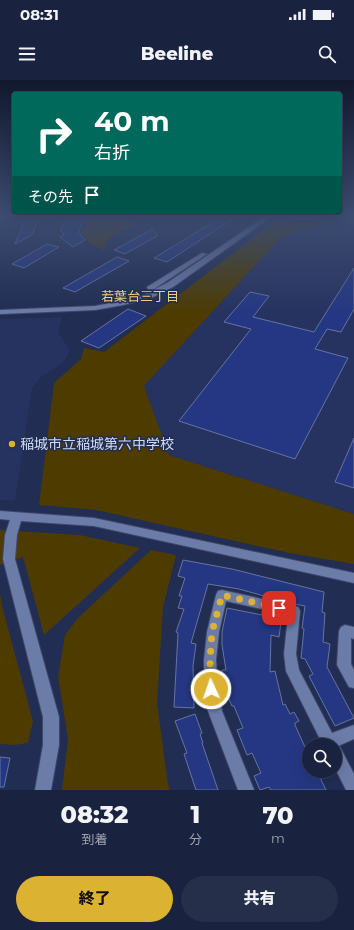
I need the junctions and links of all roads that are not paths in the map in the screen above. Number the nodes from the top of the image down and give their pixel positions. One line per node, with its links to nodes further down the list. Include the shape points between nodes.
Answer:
1 (212, 248): 3 (street, via 161,282 135,294 84,304)
2 (223, 248): 4 (street, via 170,285 148,296 95,308)
3 (0, 307)
4 (0, 312)
5 (0, 515): 6 (street)
6 (17, 516): 7 (street, via 94,522); 14 (street, via 11,535 9,559 50,717 50,745)
7 (354, 578)
8 (354, 633): 9 (street, via 345,631 344,665)
9 (354, 682)
10 (354, 732): 12 (street)
11 (328, 738): 15 (street, via 293,671 290,654 294,611 222,595 212,632 211,689 215,711)
12 (342, 740)
13 (342, 766): 16 (street)
14 (42, 790)
15 (246, 790)
16 (354, 790)

